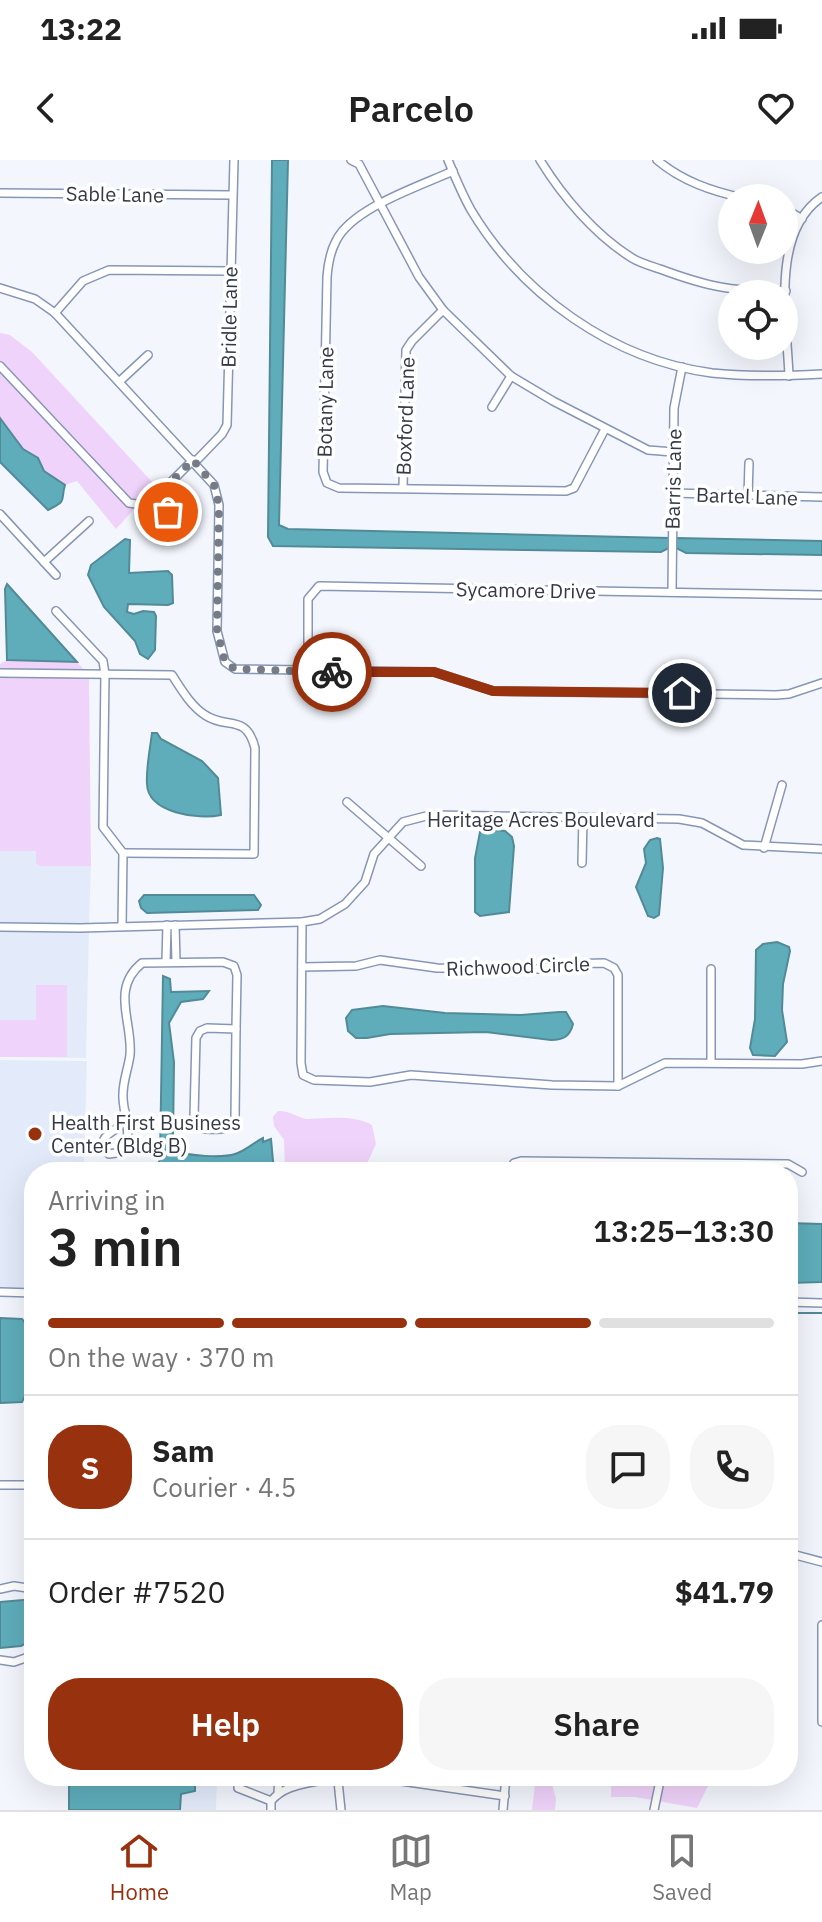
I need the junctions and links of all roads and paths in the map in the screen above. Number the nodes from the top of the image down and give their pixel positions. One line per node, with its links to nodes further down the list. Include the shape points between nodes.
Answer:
1 (234, 160): 9 (street, Bridle Lane)
2 (351, 160): 11 (street, via 359,164)
3 (448, 160): 6 (street)
4 (540, 160): 16 (street, via 577,212 632,259)
5 (657, 160): 7 (street, via 691,183)
6 (453, 171): 11 (street, Botany Lane); 23 (street, via 498,248 545,297 607,339)
7 (718, 191)
8 (0, 193): 9 (street, Sable Lane)
9 (231, 195): 14 (street, Bridle Lane)
10 (822, 197): 13 (street)
11 (379, 205): 18 (street); 33 (street, Botany Lane, via 349,222 328,260 323,472 327,483 339,488)
12 (798, 217): 13 (street)
13 (802, 219): 15 (street, via 786,259)
14 (230, 271): 19 (street, via 109,270 83,281); 31 (street, Bridle Lane, via 227,425)
15 (786, 280)
16 (718, 287)
17 (0, 288): 19 (street, via 35,299)
18 (443, 310): 25 (street); 33 (street, Boxford Lane, via 406,350)
19 (55, 313): 27 (street)
20 (148, 355): 27 (street)
21 (788, 360): 26 (street)
22 (0, 366): 34 (street, via 129,503 143,505)
23 (682, 367): 26 (street); 30 (street, Barris Lane)
24 (822, 374): 26 (street)
25 (511, 376): 28 (street); 29 (street)
26 (789, 376)
27 (120, 381): 31 (street)
28 (492, 407)
29 (605, 429): 30 (street, via 648,450); 33 (street, Botany Lane, via 574,488 566,491)
30 (673, 452): 35 (street, Barris Lane)
31 (194, 461): 34 (street, Bridle Lane); 46 (street, via 214,485 219,505 217,631 225,662 235,669)
32 (749, 463): 36 (street)
33 (403, 488)
34 (160, 493): 40 (street, via 170,520)
35 (673, 493): 36 (street, Bartel Lane); 43 (street, Barris Lane)
36 (748, 497): 37 (street, Bartel Lane)
37 (822, 497)
38 (0, 514): 41 (street)
39 (89, 521): 41 (street)
40 (150, 527)
41 (44, 562): 42 (street)
42 (56, 575)
43 (672, 592): 44 (street, Sycamore Drive); 46 (street, Sycamore Drive, via 319,586 308,599)
44 (822, 595)
45 (56, 611): 48 (street, via 103,661)
46 (308, 671): 49 (street, via 434,672 493,691 776,695)
47 (0, 673): 48 (street)
48 (105, 674): 56 (street, via 103,827); 56 (street, via 172,675 206,717 242,725 255,748 254,854)
49 (822, 683)
50 (782, 785): 54 (street)
51 (347, 802): 53 (street)
52 (583, 817): 53 (street, Heritage Acres Boulevard, via 430,815 403,822); 54 (street, Heritage Acres Boulevard, via 679,819); 57 (street)
53 (388, 839): 58 (street); 59 (street, Heritage Acres Boulevard, via 374,854 365,882 345,904 320,919)
54 (764, 848): 55 (street, Heritage Acres Boulevard)
55 (822, 849)
56 (123, 853): 61 (street)
57 (582, 863)
58 (421, 866)
59 (302, 922): 60 (street, Heritage Acres Boulevard); 65 (street)
60 (171, 925): 61 (street, Heritage Acres Boulevard); 63 (street); 64 (street)
61 (122, 926): 62 (street, Heritage Acres Boulevard)
62 (0, 927)
63 (166, 961): 64 (street); 71 (street, via 142,963 125,987 130,1046 123,1084)
64 (176, 962): 67 (street, via 234,966)
65 (302, 967): 70 (street, via 301,1063 309,1079 370,1082 411,1075); 70 (street, Richwood Circle, via 380,960 451,968 604,963 618,975)
66 (711, 969): 69 (street)
67 (236, 1029): 67 (street, via 235,1118 226,1128 204,1129 194,1117 196,1038 207,1028)
68 (822, 1061): 69 (street)
69 (711, 1063): 70 (street, via 665,1063)
70 (618, 1086)
71 (125, 1111): 71 (street, via 125,1147 120,1154 109,1154 103,1140 119,1127)
72 (518, 1162): 73 (street)
73 (610, 1162)
74 (798, 1170): 75 (street)
75 (802, 1172)
76 (0, 1292): 77 (street)
77 (24, 1293)
78 (798, 1302): 79 (street)
79 (822, 1303)
80 (0, 1485): 81 (street)
81 (24, 1485)
82 (798, 1556): 83 (street)
83 (822, 1562)
84 (24, 1588): 85 (street)
85 (0, 1589)
86 (822, 1625): 89 (street)
87 (24, 1658): 88 (street)
88 (0, 1660)
89 (822, 1722)
90 (238, 1786): 99 (street)
91 (278, 1786): 97 (street)
92 (289, 1786): 97 (street)
93 (340, 1786): 100 (street)
94 (436, 1786): 98 (street)
95 (506, 1786): 98 (street)
96 (659, 1786): 102 (street)
97 (278, 1793): 99 (street)
98 (505, 1796): 101 (street)
99 (271, 1806)
100 (341, 1810)
101 (503, 1810)
102 (654, 1810)

